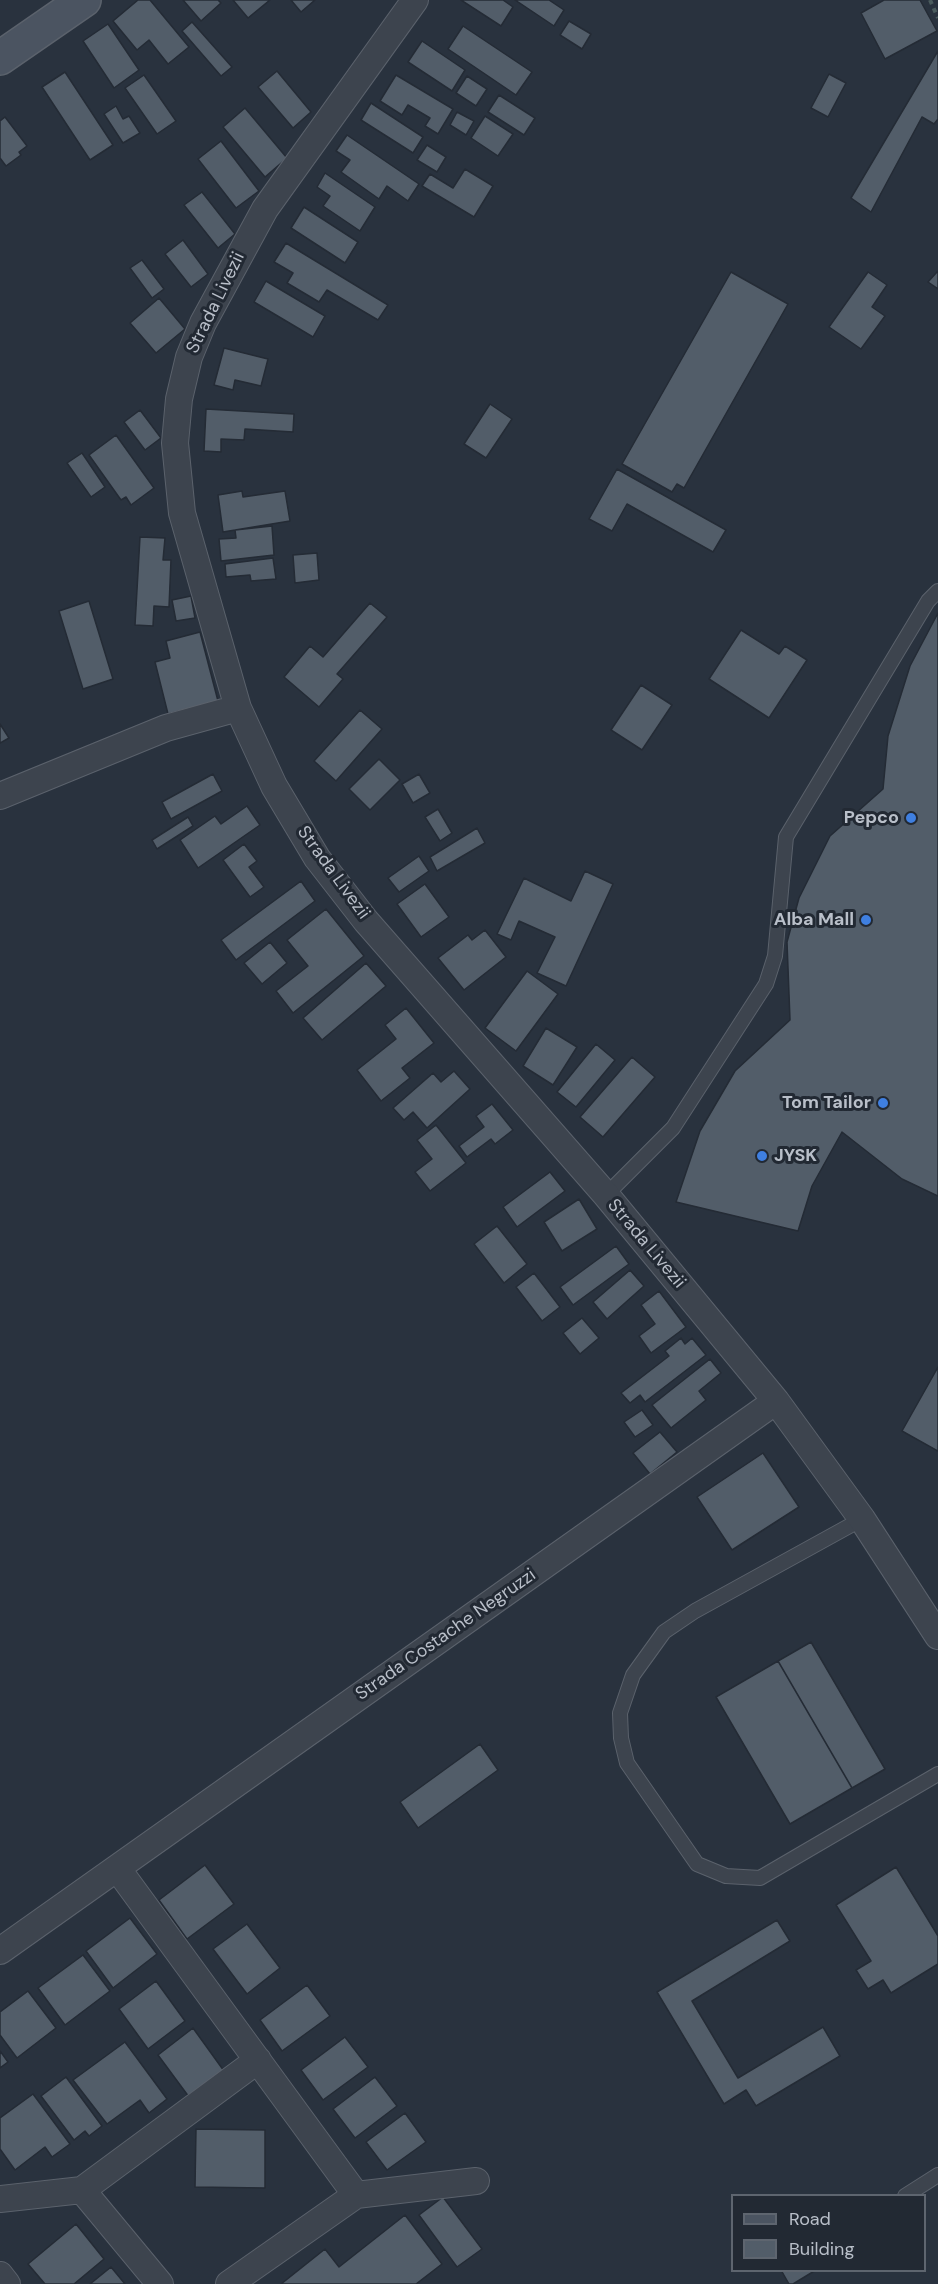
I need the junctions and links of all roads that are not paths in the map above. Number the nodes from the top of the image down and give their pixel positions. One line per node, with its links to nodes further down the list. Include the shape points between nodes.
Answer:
1 (84, 0): 3 (street)
2 (415, 0): 5 (street, Strada Livezii, via 266,209 203,323 189,357 179,399 175,444 182,513)
3 (0, 58)
4 (938, 591): 7 (lane, via 928,601 786,837 776,956 766,984 673,1128)
5 (238, 708): 6 (street, via 166,728); 7 (street, Strada Livezii, via 274,786 317,858 366,921)
6 (0, 796)
7 (606, 1195): 8 (street, Strada Livezii)
8 (776, 1401): 9 (street, Strada Livezii); 12 (street, Strada Costache Negruzzi)
9 (862, 1519): 10 (street, Strada Livezii); 11 (lane, via 664,1632 633,1675 620,1713 627,1763 697,1864 726,1876 760,1878)
10 (938, 1636)
11 (938, 1774)
12 (117, 1868): 13 (street, Strada Costache Negruzzi); 14 (street)
13 (0, 1951)
14 (258, 2061): 17 (street); 19 (street)
15 (938, 2175): 18 (lane)
16 (476, 2181): 19 (street)
17 (82, 2190): 20 (street); 23 (street)
18 (908, 2194)
19 (356, 2195): 24 (street)
20 (0, 2199)
21 (0, 2275): 22 (street)
22 (7, 2284)
23 (160, 2284)
24 (229, 2284)

